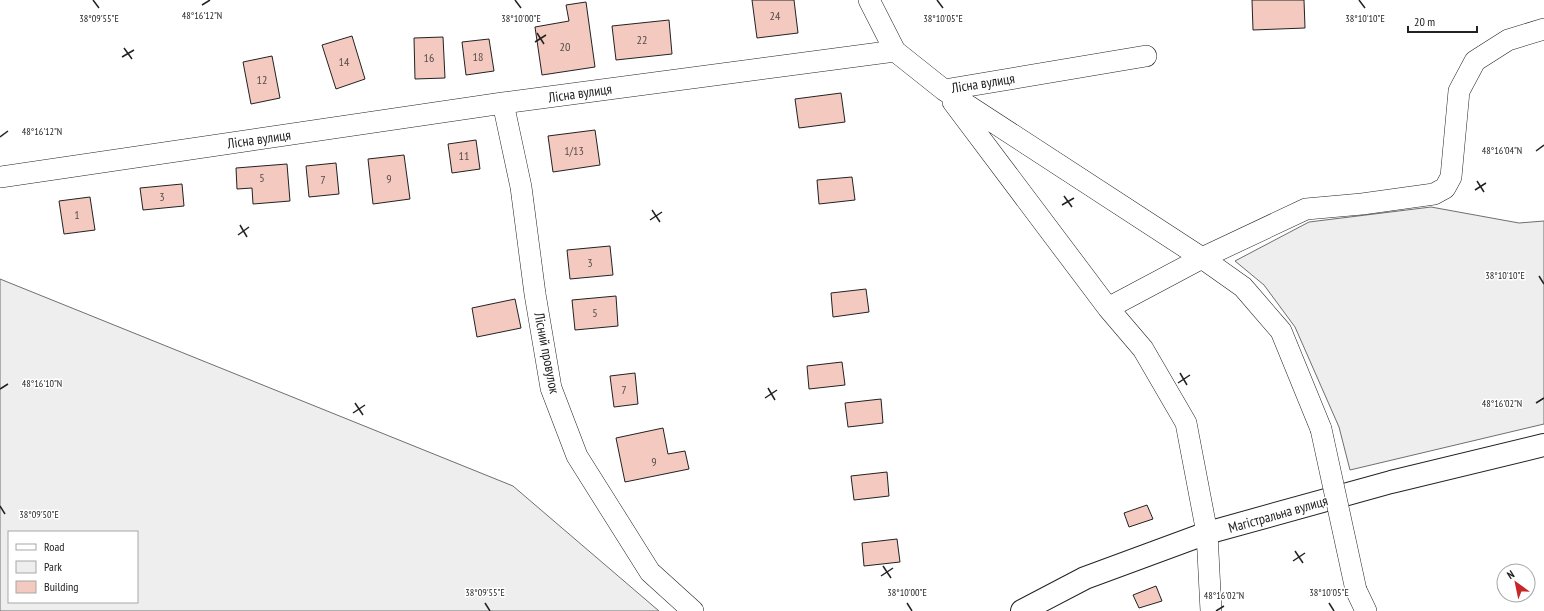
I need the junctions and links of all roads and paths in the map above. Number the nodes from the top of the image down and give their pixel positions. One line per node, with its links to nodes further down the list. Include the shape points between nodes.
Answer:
1 (869, 0): 3 (street)
2 (1544, 29): 8 (street, via 1508,40 1475,62 1460,91 1451,177 1445,188 1434,194 1306,209)
3 (895, 51): 5 (street, Лісна вулиця); 6 (street, Лісна вулиця)
4 (1146, 56): 5 (street, Лісна вулиця)
5 (944, 90): 8 (street); 9 (street)
6 (503, 103): 7 (street, Лісна вулиця); 12 (street, Лісний провулок, via 521,187 551,388 581,463 650,572)
7 (0, 177)
8 (1202, 258): 9 (street); 15 (street, bridge, via 1243,287 1281,331 1321,429 1356,590)
9 (1108, 308): 11 (street, via 1142,349 1186,423)
10 (1544, 445): 11 (main road, Магістральна вулиця, via 1391,482)
11 (1207, 533): 13 (main road, Магістральна вулиця, via 1085,578); 14 (street)
12 (693, 611)
13 (1022, 611)
14 (1211, 611)
15 (1366, 611)

